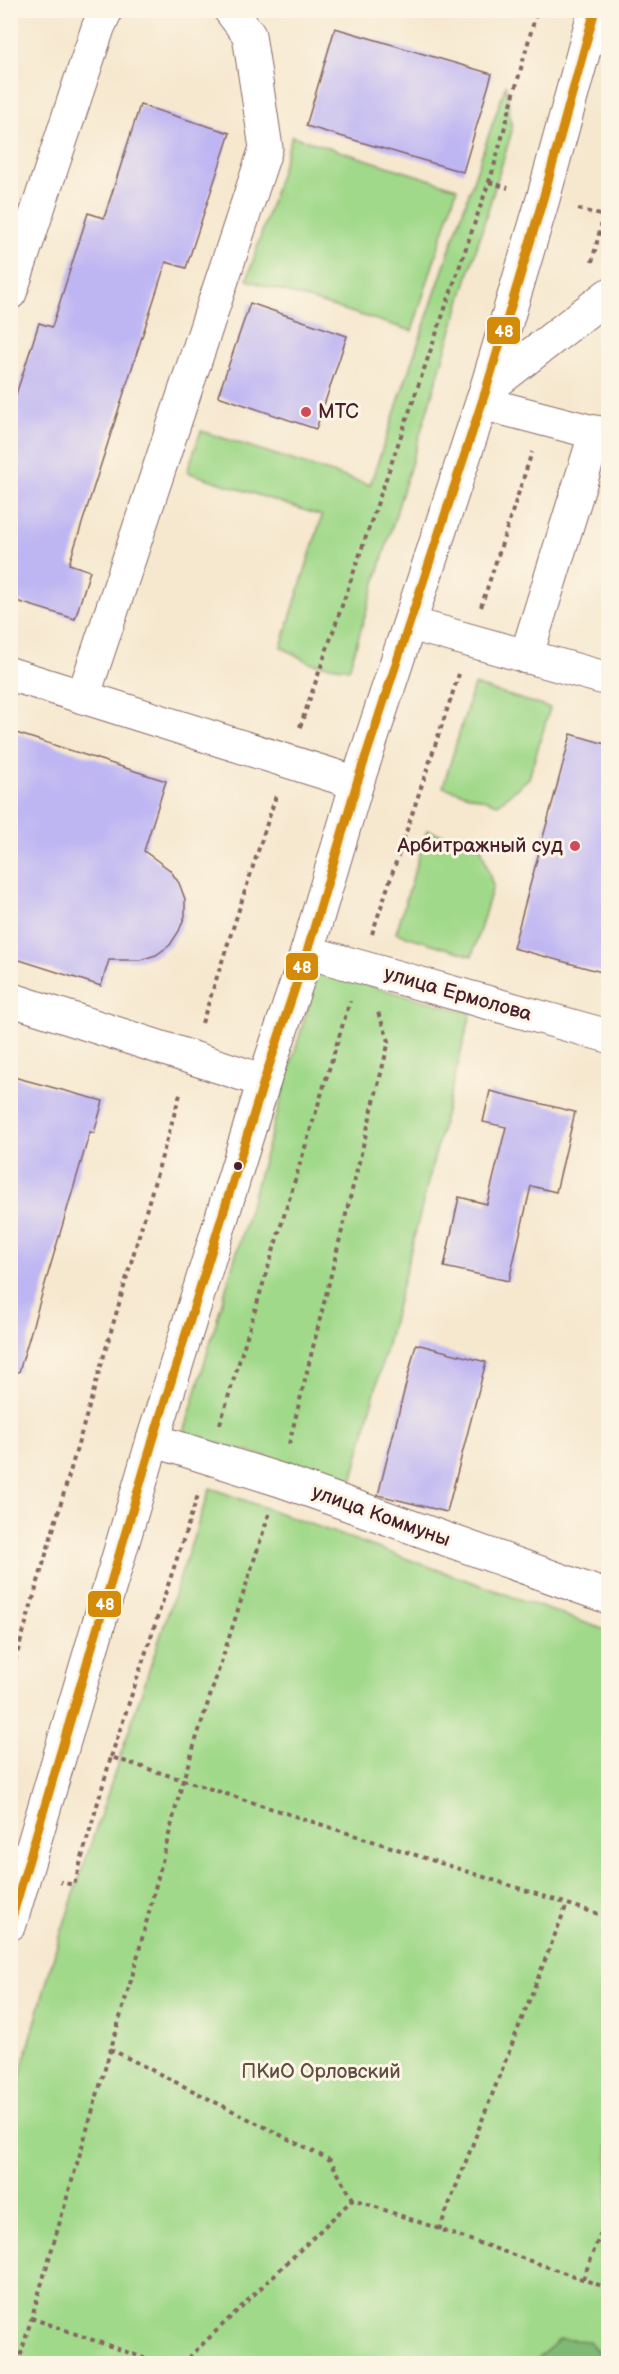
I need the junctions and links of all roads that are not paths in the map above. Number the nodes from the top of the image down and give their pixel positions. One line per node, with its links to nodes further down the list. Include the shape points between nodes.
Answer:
1 (106, 10): 4 (main road)
2 (230, 10): 12 (main road, via 249,35 266,148)
3 (595, 10): 6 (main road)
4 (10, 293)
5 (609, 295): 6 (main road)
6 (484, 397): 7 (main road, via 543,419); 8 (main road)
7 (602, 434): 9 (main road)
8 (411, 624): 9 (main road); 13 (main road)
9 (526, 657): 11 (main road)
10 (10, 674): 12 (main road)
11 (609, 679)
12 (83, 697): 13 (main road)
13 (357, 783): 14 (main road)
14 (307, 952): 16 (main road, улица Ермолова); 17 (main road)
15 (10, 999): 17 (main road)
16 (609, 1036)
17 (264, 1081): 18 (main road)
18 (153, 1440): 19 (main road, улица Коммуны, via 280,1480); 20 (main road)
19 (609, 1597)
20 (10, 1924)

